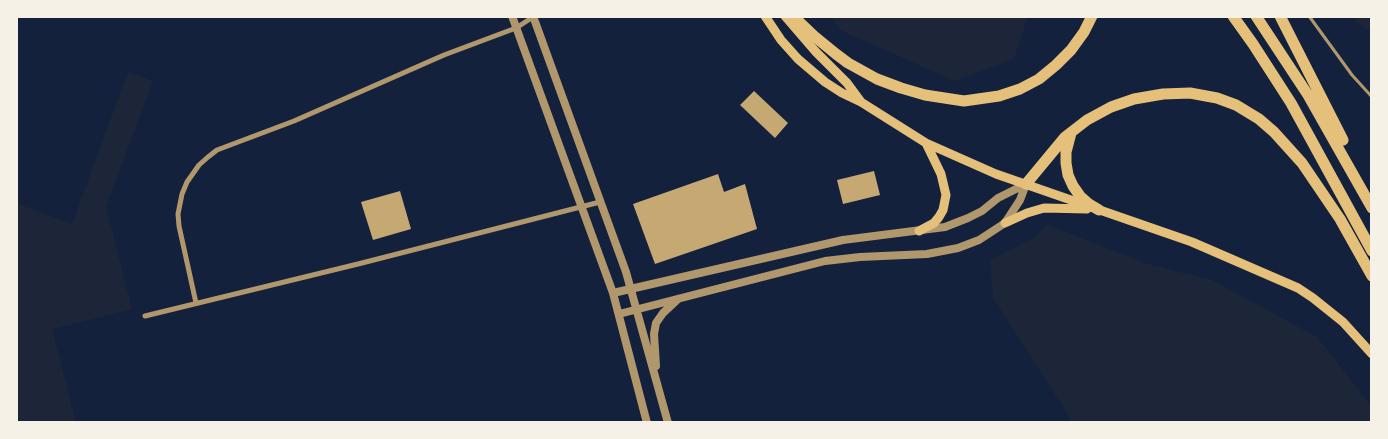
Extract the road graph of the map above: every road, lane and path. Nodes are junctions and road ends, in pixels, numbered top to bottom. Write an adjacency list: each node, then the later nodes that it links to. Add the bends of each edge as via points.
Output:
1 (512, 16): 11 (street)
2 (765, 16): 13 (main road, via 798,60 842,94)
3 (785, 16): 13 (main road)
4 (793, 16): 5 (highway, via 848,63 878,79 918,94 964,101 1000,96 1039,79 1071,50)
5 (1092, 16)
6 (1233, 16): 24 (highway, via 1291,103)
7 (1256, 16): 16 (highway, via 1308,95)
8 (1280, 16): 16 (highway, via 1354,160)
9 (1309, 16): 12 (lane)
10 (533, 17): 11 (street); 18 (street)
11 (516, 28): 19 (street); 29 (street, via 444,55 208,156 187,182 178,214)
12 (1372, 97)
13 (861, 102): 15 (main road)
14 (1073, 130): 17 (highway); 21 (highway, via 1066,152 1068,175 1080,196); 25 (highway, via 1111,107 1154,95 1197,94 1236,105 1264,123 1302,163 1340,219)
15 (926, 143): 17 (main road); 23 (main road, via 941,174 946,195 939,217)
16 (1356, 179): 20 (highway)
17 (1026, 184): 21 (main road); 22 (street); 23 (street, via 968,218 939,229)
18 (600, 202): 19 (street); 26 (street)
19 (582, 207): 27 (street); 29 (street)
20 (1372, 208)
21 (1099, 210): 22 (main road, via 1044,208); 33 (main road, via 1192,242 1298,288 1343,322)
22 (1006, 223): 28 (street, via 979,240 950,250 825,261)
23 (919, 231): 26 (street, via 842,240)
24 (1372, 251)
25 (1372, 276)
26 (631, 289): 27 (street); 30 (street)
27 (613, 293): 31 (street)
28 (680, 298): 30 (street); 34 (street, via 656,324)
29 (196, 303): 32 (street)
30 (636, 310): 31 (street); 34 (street)
31 (619, 314): 35 (street)
32 (145, 316)
33 (1372, 354)
34 (657, 379): 36 (street)
35 (647, 423)
36 (668, 423)

